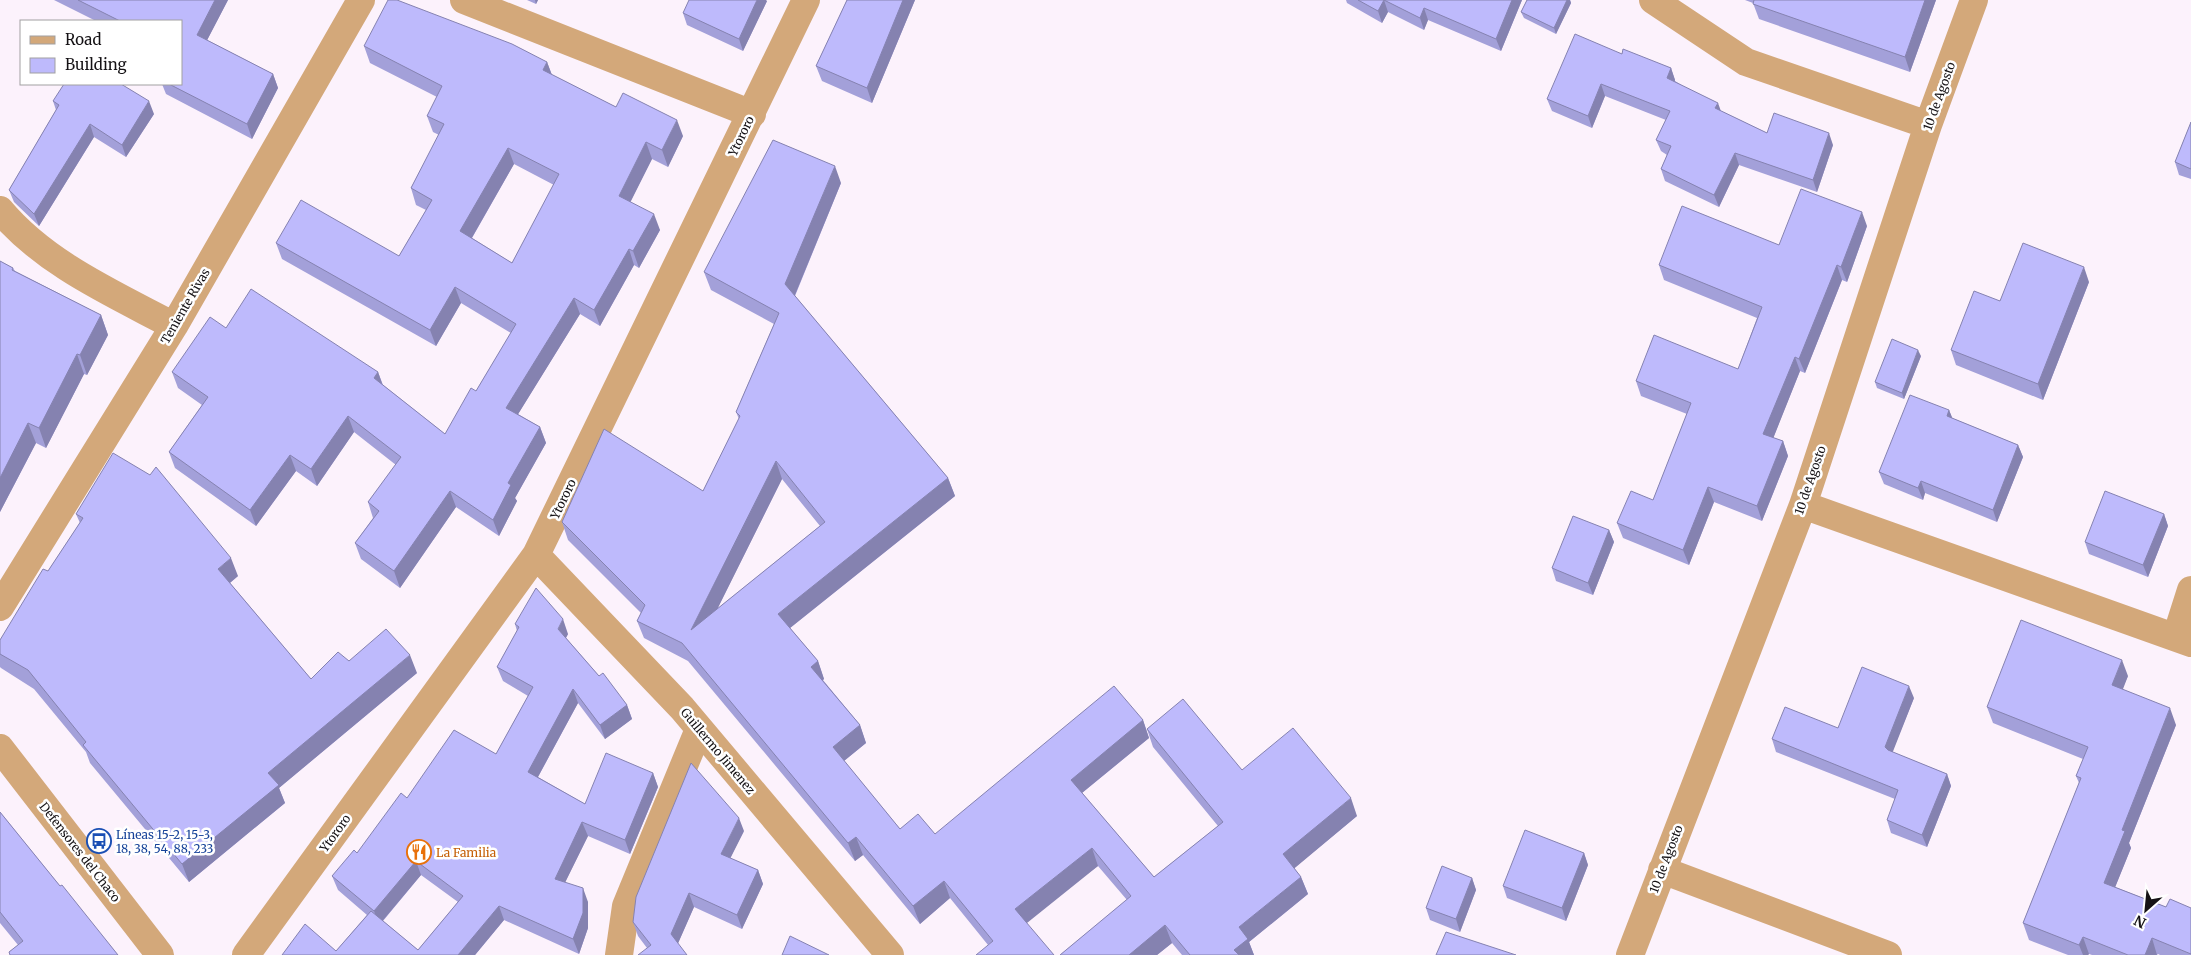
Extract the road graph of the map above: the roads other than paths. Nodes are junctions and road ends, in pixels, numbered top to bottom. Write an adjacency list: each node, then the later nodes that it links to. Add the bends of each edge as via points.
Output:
1 (361, 0): 9 (street, Teniente Rivas)
2 (464, 0): 6 (street)
3 (806, 0): 6 (street, Ytororo)
4 (1653, 0): 7 (street, via 1746,62)
5 (1974, 0): 7 (street, 10 de Agosto)
6 (752, 114): 11 (street, Ytororo)
7 (1928, 125): 10 (street, 10 de Agosto)
8 (0, 210): 9 (street, via 60,264)
9 (174, 326): 13 (street, Teniente Rivas)
10 (1803, 505): 14 (street); 17 (street, 10 de Agosto)
11 (536, 555): 15 (street, Guillermo Jimenez); 19 (street, Ytororo)
12 (2191, 590): 14 (street)
13 (0, 607)
14 (2183, 640)
15 (699, 728): 20 (street, via 626,906); 21 (street, Guillermo Jimenez)
16 (0, 748): 18 (street, Defensores del Chaco)
17 (1662, 870): 22 (street, 10 de Agosto); 23 (street)
18 (160, 955)
19 (246, 955)
20 (619, 955)
21 (890, 955)
22 (1630, 955)
23 (1888, 955)

